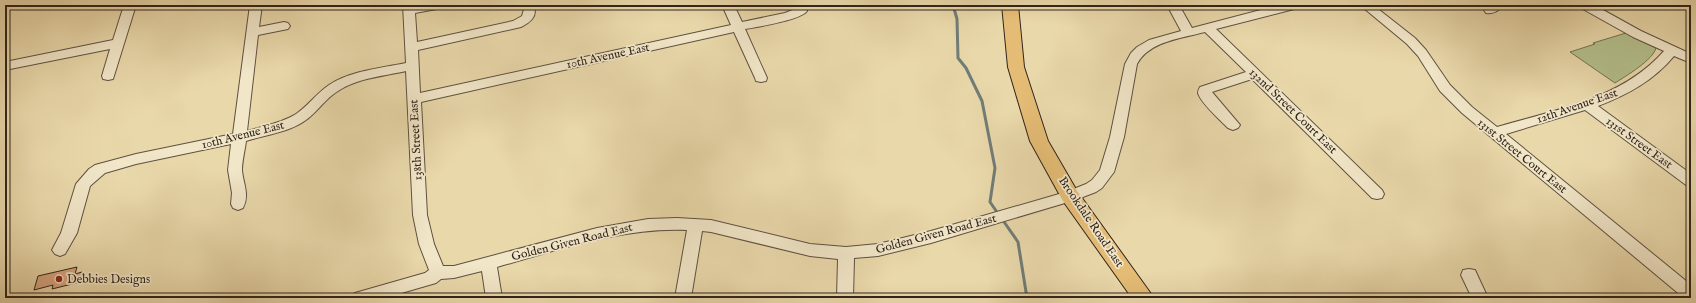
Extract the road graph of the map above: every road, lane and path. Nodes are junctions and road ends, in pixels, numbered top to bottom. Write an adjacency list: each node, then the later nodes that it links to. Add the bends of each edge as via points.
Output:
1 (130, 5): 18 (street)
2 (256, 5): 16 (street)
3 (438, 5): 10 (street)
4 (728, 5): 14 (street)
5 (1010, 5): 34 (main road, Brookdale Road East, via 1016,67 1022,90 1040,142)
6 (1173, 5): 17 (street)
7 (1366, 5): 30 (street, 131st Street Court East, via 1411,41 1422,53 1448,93)
8 (1585, 5): 20 (street, via 1618,25)
9 (1286, 6): 15 (street, Golden Given Road East)
10 (409, 8): 19 (street, 138th Street East)
11 (801, 8): 14 (street, 10th Avenue East)
12 (529, 9): 19 (street, via 528,18 517,24)
13 (284, 26): 16 (street)
14 (738, 28): 26 (street); 27 (street, 10th Avenue East)
15 (1208, 28): 17 (street, Golden Given Road East); 24 (street, 132nd Street Court East)
16 (253, 32): 31 (street)
17 (1188, 33): 34 (street, Golden Given Road East, via 1152,43 1133,59 1107,172 1097,184)
18 (118, 43): 22 (street); 25 (street)
19 (411, 47): 23 (street, 138th Street East)
20 (1671, 51): 21 (street); 28 (street, 12th Avenue East, via 1655,69 1631,86)
21 (1691, 58)
22 (5, 66)
23 (412, 66): 27 (street, 138th Street East); 31 (street, 10th Avenue East, via 347,81 333,88 309,111 294,121)
24 (1254, 74): 29 (street, via 1205,90 1207,97); 33 (street, 132nd Street Court East)
25 (108, 76)
26 (761, 78)
27 (414, 99): 40 (street, 138th Street East, via 420,215 433,264)
28 (1587, 105): 30 (street, 12th Avenue East); 32 (street, 131st Street East)
29 (1233, 125)
30 (1494, 133): 42 (street, 131st Street Court East)
31 (239, 138): 35 (street, via 235,170 240,192); 37 (street, 10th Avenue East, via 108,166 94,173 80,192 69,233)
32 (1691, 181)
33 (1378, 194)
34 (1070, 196): 38 (street, Golden Given Road East, via 891,248); 47 (main road, Brookdale Road East)
35 (238, 204)
36 (695, 225): 38 (street, Golden Given Road East, via 711,226 793,247); 39 (street, Golden Given Road East, via 648,225 618,229); 45 (street)
37 (60, 250)
38 (846, 253): 46 (street)
39 (489, 263): 40 (street, Golden Given Road East, via 454,272); 44 (street)
40 (438, 272): 43 (street, Golden Given Road East, via 430,278)
41 (1469, 275): 48 (street)
42 (1691, 294)
43 (361, 298)
44 (494, 298)
45 (683, 298)
46 (845, 298)
47 (1144, 298)
48 (1480, 298)

